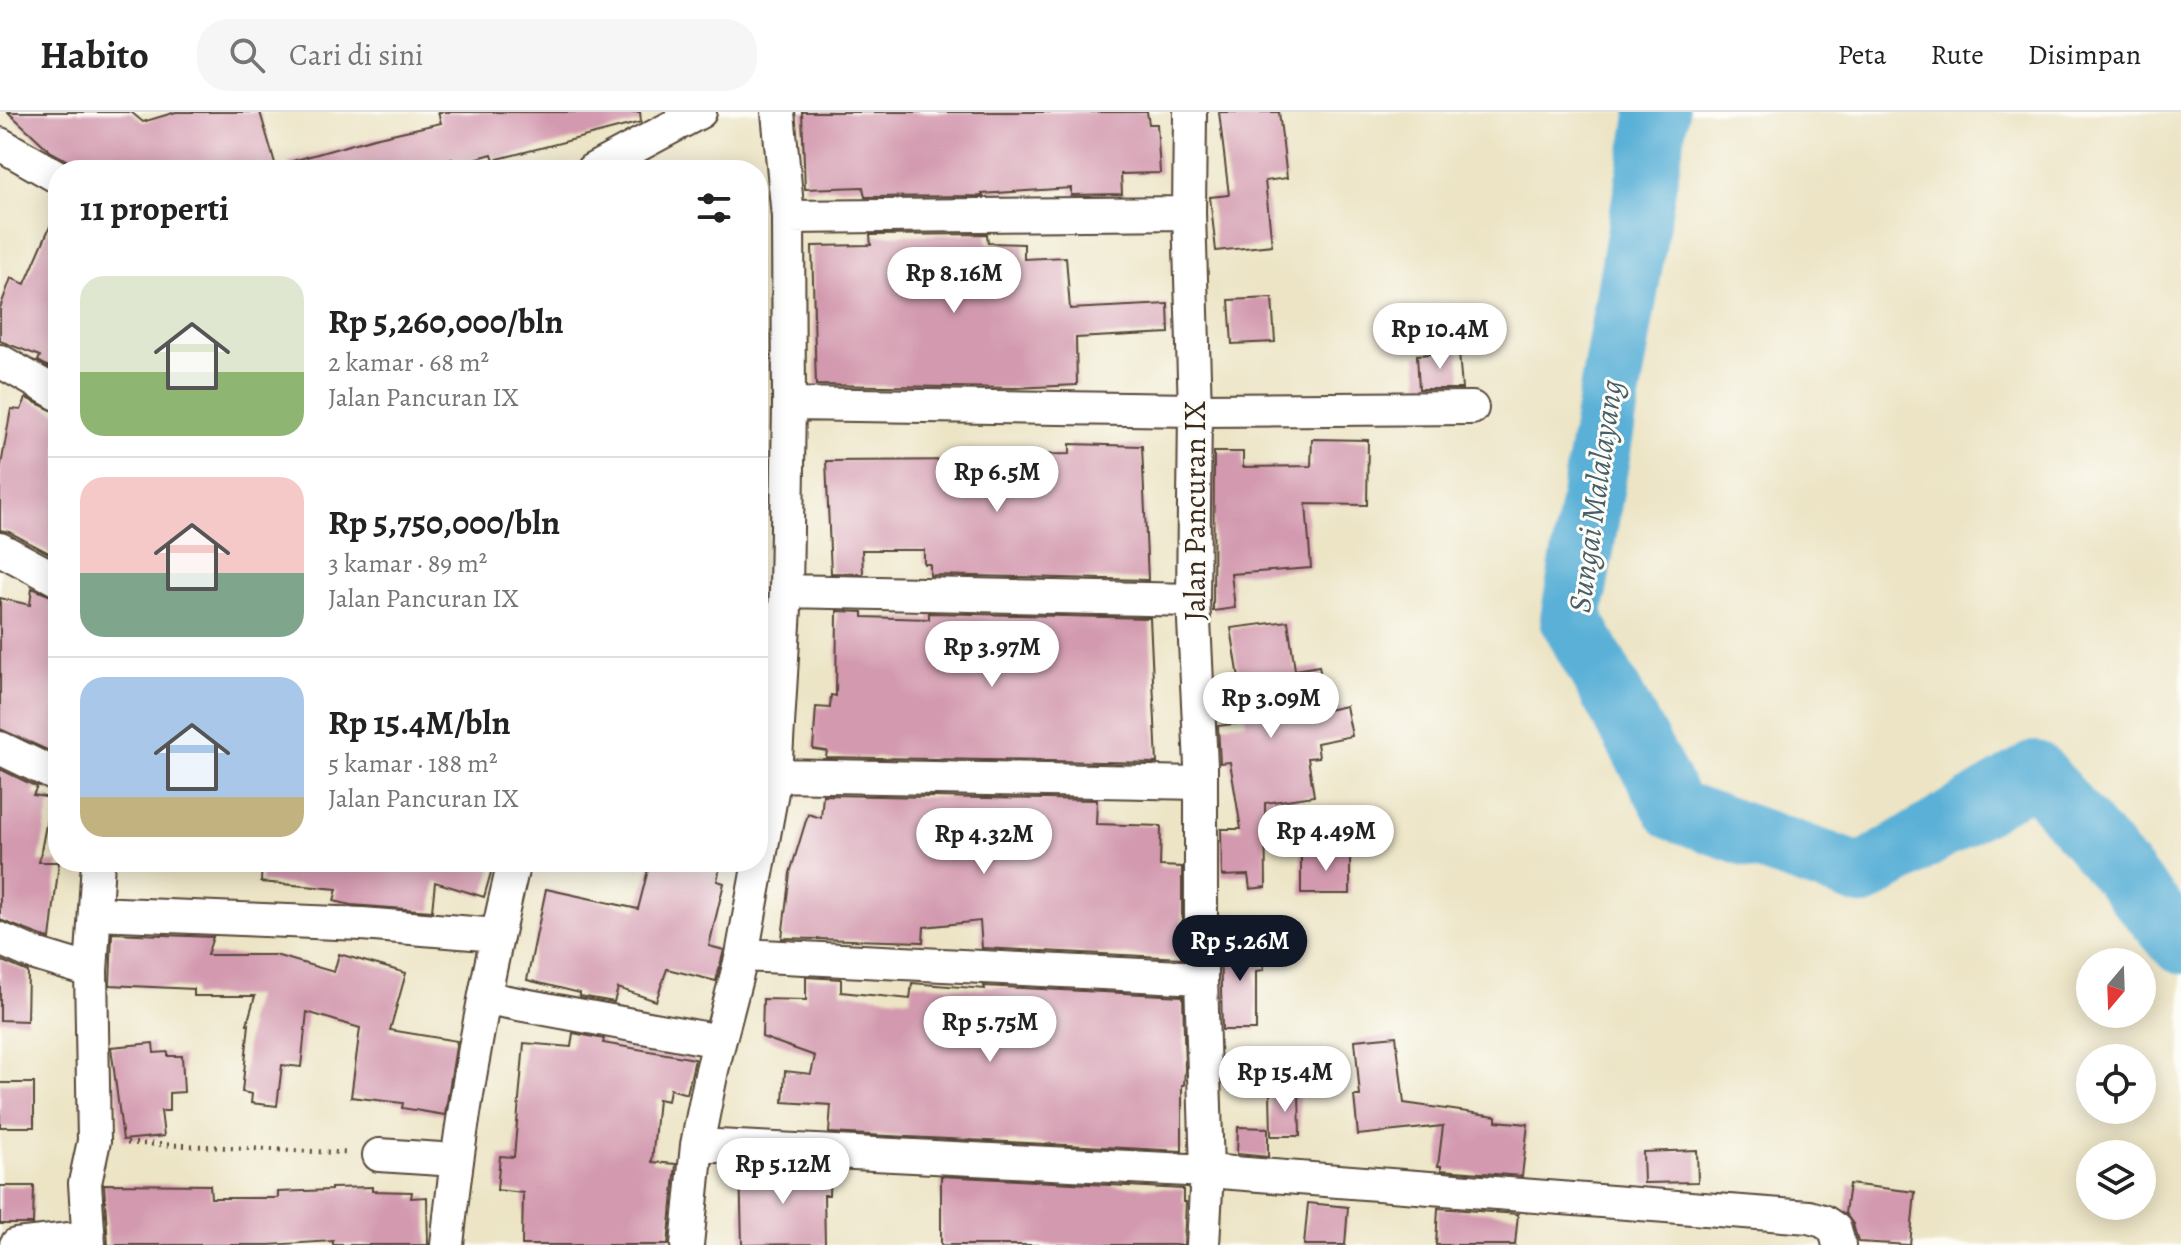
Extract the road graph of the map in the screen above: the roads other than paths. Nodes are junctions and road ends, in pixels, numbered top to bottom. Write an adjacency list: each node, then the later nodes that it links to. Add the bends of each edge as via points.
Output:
1 (700, 112): 5 (street)
2 (778, 112): 8 (street)
3 (1190, 112): 7 (street, Jalan Pancuran IX)
4 (0, 144): 6 (street)
5 (611, 160)
6 (48, 171)
7 (1189, 213): 8 (street); 13 (street, Jalan Pancuran IX)
8 (788, 217): 11 (street)
9 (0, 361): 10 (street)
10 (48, 388)
11 (789, 404): 13 (street); 16 (street)
12 (1472, 408): 13 (street)
13 (1195, 410): 17 (street, Jalan Pancuran IX)
14 (0, 549): 15 (street)
15 (48, 575)
16 (786, 591): 17 (street); 20 (street)
17 (1193, 600): 21 (street, Jalan Pancuran IX)
18 (0, 748): 19 (street)
19 (48, 771)
20 (775, 775): 21 (street); 22 (street)
21 (1201, 783): 31 (street, Jalan Pancuran IX)
22 (768, 813)
23 (97, 872): 26 (street)
24 (512, 872): 27 (street)
25 (757, 872): 29 (street)
26 (95, 913): 27 (street); 30 (street)
27 (497, 935): 32 (street)
28 (0, 939): 30 (street)
29 (742, 955): 31 (street); 33 (street)
30 (91, 971): 38 (street, via 94,1141 85,1183)
31 (1201, 978): 37 (street, Jalan Pancuran IX)
32 (486, 998): 33 (street); 36 (street)
33 (719, 1041): 34 (street)
34 (697, 1145): 37 (street); 41 (street)
35 (379, 1155): 36 (street)
36 (456, 1160): 40 (street)
37 (1207, 1171): 42 (street, Jalan Pancuran IX); 43 (street, via 1809,1217 1835,1229)
38 (89, 1241): 39 (street)
39 (16, 1245)
40 (447, 1245)
41 (687, 1245)
42 (1203, 1245)
43 (1839, 1245)

